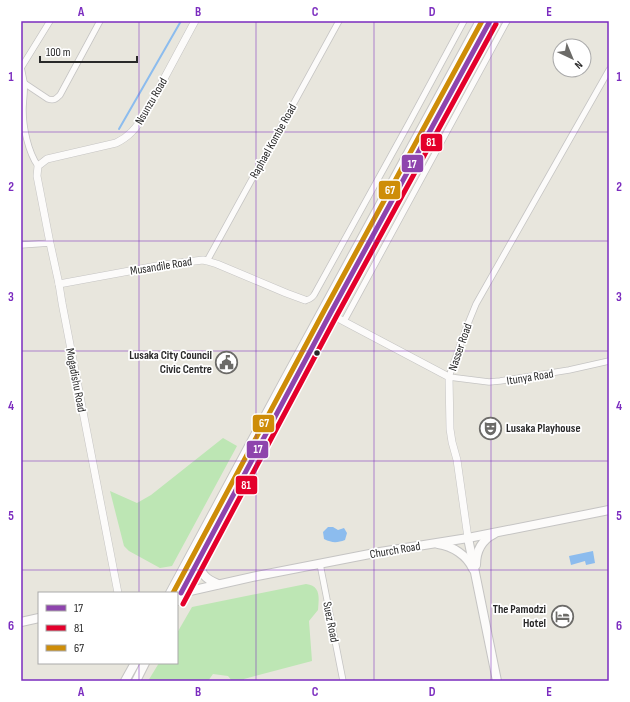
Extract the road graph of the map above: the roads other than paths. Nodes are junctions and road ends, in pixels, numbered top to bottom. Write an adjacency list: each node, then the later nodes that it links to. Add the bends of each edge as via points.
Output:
1 (50, 21): 9 (street)
2 (100, 21): 11 (street, via 57,98 48,99)
3 (195, 21): 12 (street, Nsunzu Road, via 144,116 124,140 47,159)
4 (339, 21): 15 (street, Raphael Kombe Road)
5 (464, 21): 17 (street, via 314,295 311,299)
6 (480, 21): 31 (main road)
7 (490, 21): 18 (main road)
8 (507, 21): 19 (street)
9 (21, 67): 11 (street)
10 (609, 70): 21 (street, Nasser Road, via 476,304)
11 (24, 83): 12 (street, via 23,115 30,150)
12 (38, 166): 13 (street, Mogadishu Road, via 37,176)
13 (50, 242): 14 (street); 16 (street, Mogadishu Road)
14 (21, 245)
15 (207, 261): 16 (street, Musandile Road, via 162,265); 17 (street, Musandile Road)
16 (59, 284): 30 (street, Mogadishu Road)
17 (305, 300)
18 (330, 314): 19 (street); 26 (main road)
19 (344, 321): 21 (street)
20 (609, 361): 21 (street, Itunya Road, via 500,382)
21 (449, 377): 24 (street, Nasser Road, via 450,429)
22 (609, 510): 23 (main road, Church Road)
23 (498, 532): 24 (main road, Church Road); 28 (main road, via 487,538 479,549 475,562)
24 (468, 538): 25 (main road, Church Road); 28 (main road, Nasser Road)
25 (431, 544): 27 (main road, Church Road); 28 (main road, via 454,549 464,556)
26 (200, 557): 29 (main road, via 204,576); 33 (main road)
27 (320, 564): 29 (main road, Church Road); 41 (street, Suez Road)
28 (476, 577): 42 (main road, Nasser Road)
29 (218, 584): 33 (main road, Church Road)
30 (118, 592)
31 (170, 592)
32 (178, 592): 33 (main road, Church Road)
33 (181, 592): 34 (main road)
34 (178, 599)
35 (38, 618): 36 (main road)
36 (21, 622)
37 (134, 664): 39 (main road)
38 (144, 664): 40 (main road)
39 (125, 681)
40 (136, 681)
41 (343, 681)
42 (497, 681)

